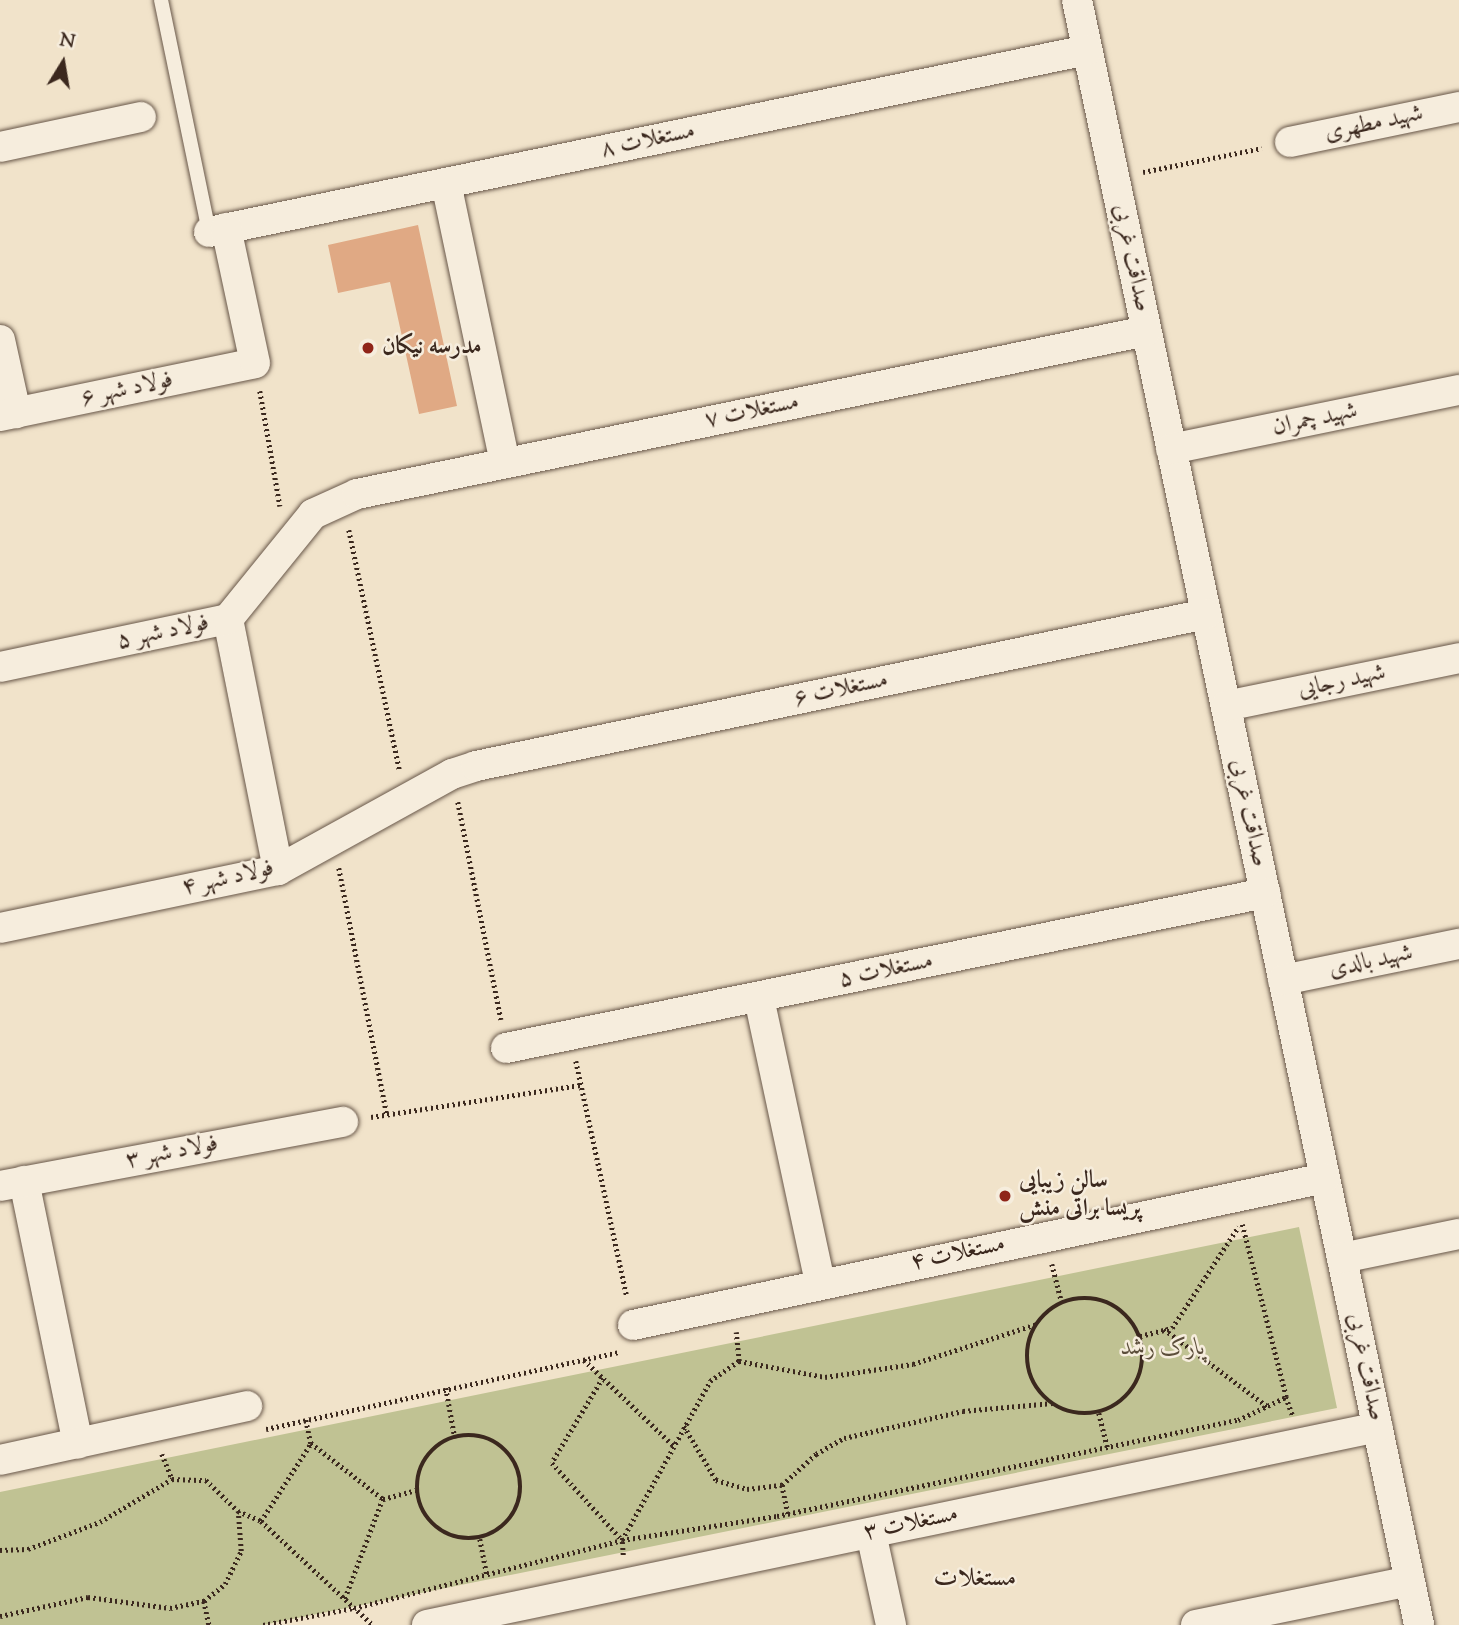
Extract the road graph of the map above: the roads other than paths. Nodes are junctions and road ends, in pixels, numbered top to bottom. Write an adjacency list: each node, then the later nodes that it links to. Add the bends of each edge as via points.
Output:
1 (160, 0): 9 (lane)
2 (1077, 0): 3 (street, صداقت غربی)
3 (1087, 50): 8 (street, مستغلات ۸); 10 (street, صداقت غربی)
4 (1459, 107): 6 (street, شهید مطهری)
5 (141, 117): 7 (street)
6 (1290, 142)
7 (0, 146)
8 (446, 183): 9 (street, مستغلات ۸); 15 (street)
9 (218, 230): 13 (street, فولاد شهر ۶, via 255,363)
10 (1146, 331): 14 (street, صداقت غربی); 15 (street, مستغلات ۷)
11 (0, 340): 13 (street)
12 (1459, 390): 14 (street, شهید چمران)
13 (8, 415)
14 (1171, 449): 17 (street, صداقت غربی)
15 (505, 463): 16 (street, مستغلات ۷)
16 (350, 498): 18 (street, فولاد شهر ۵, via 313,514)
17 (1206, 614): 21 (street, صداقت غربی); 22 (street, مستغلات ۶)
18 (228, 620): 20 (street, فولاد شهر ۵); 23 (street)
19 (1459, 658): 21 (street, شهید رجایی)
20 (0, 667)
21 (1226, 706): 24 (street, صداقت غربی)
22 (464, 770): 23 (street, فولاد شهر ۴)
23 (278, 870): 25 (street, فولاد شهر ۴)
24 (1265, 893): 27 (street, صداقت غربی); 28 (street, مستغلات ۵)
25 (0, 928)
26 (1459, 944): 27 (street, شهید بالدی)
27 (1283, 980): 31 (street, صداقت غربی)
28 (759, 998): 29 (street, مستغلات ۵); 35 (street)
29 (506, 1048)
30 (343, 1122): 32 (street, فولاد شهر ۳)
31 (1325, 1178): 34 (street, صداقت غربی); 35 (street, مستغلات ۴)
32 (12, 1183): 39 (street)
33 (1459, 1234): 34 (street)
34 (1342, 1258): 38 (street, صداقت غربی)
35 (820, 1283): 36 (street, مستغلات ۴)
36 (633, 1325)
37 (247, 1406): 39 (street)
38 (1378, 1427): 41 (street, مستغلات ۳); 42 (street, صداقت غربی)
39 (78, 1443): 40 (street)
40 (0, 1460)
41 (871, 1533): 43 (street, مستغلات ۳); 44 (street)
42 (1410, 1581): 45 (street); 46 (street, صداقت غربی)
43 (435, 1623)
44 (891, 1625)
45 (1196, 1625)
46 (1419, 1625)

